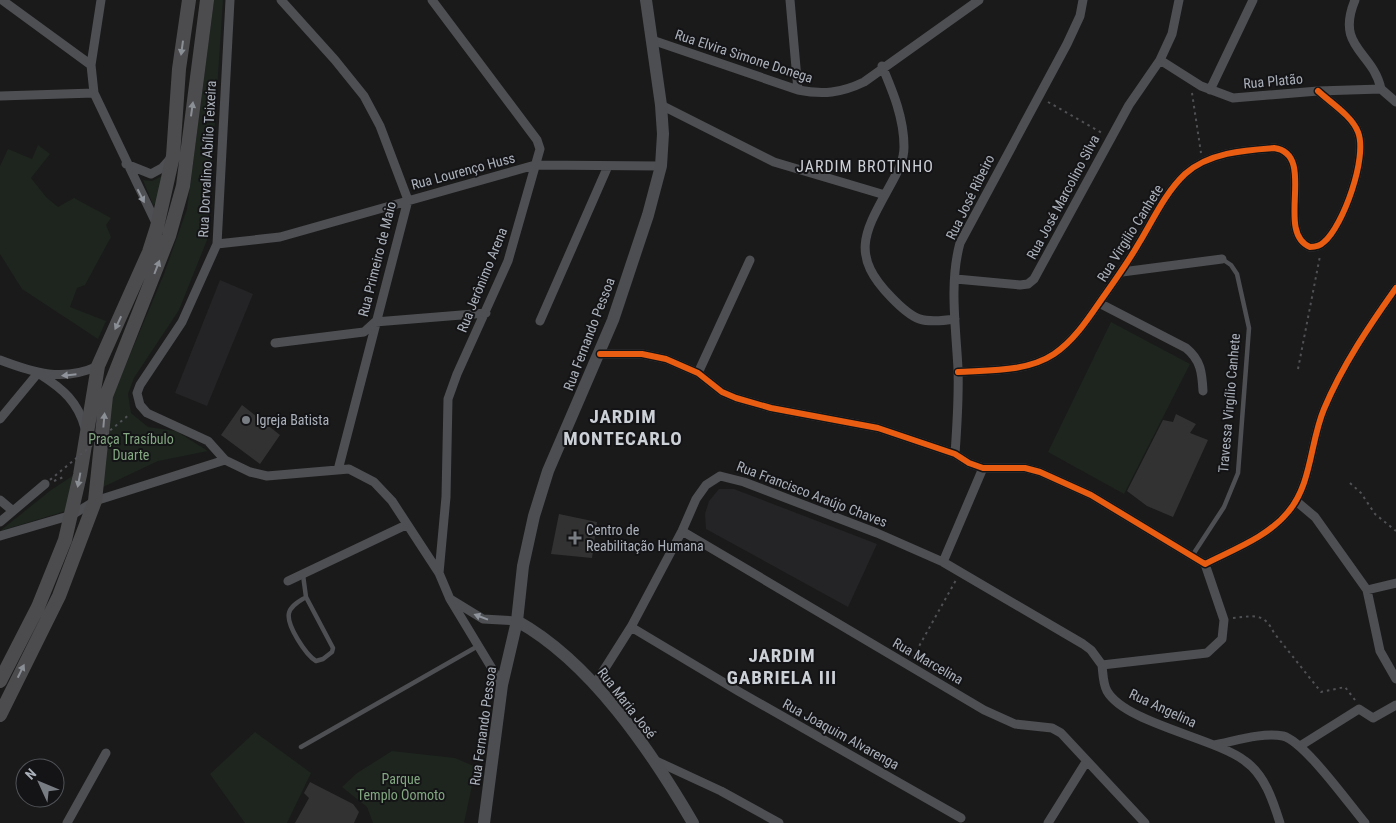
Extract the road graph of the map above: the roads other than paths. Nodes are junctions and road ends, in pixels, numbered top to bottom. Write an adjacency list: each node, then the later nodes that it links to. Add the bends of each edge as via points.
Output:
1 (2, 0): 17 (street)
2 (101, 0): 17 (street)
3 (189, 0): 27 (main road, one-way to 27)
4 (207, 0): 35 (main road, one-way to 4, via 183,186)
5 (230, 0): 36 (street, Rua Dorvalino Abílio Teixeira)
6 (281, 0): 33 (street, Rua Primeiro de Maio, via 364,96 380,126)
7 (432, 0): 29 (street, Rua Jerônimo Arena, via 537,140 540,149)
8 (646, 0): 15 (main road, Rua Fernando Pessoa)
9 (790, 0): 20 (street)
10 (979, 0): 18 (street, Rua Elvira Simone Donega)
11 (1083, 0): 40 (street, Rua José Ribeiro, via 1080,16 1067,44 960,243)
12 (1179, 0): 16 (street, via 1172,34)
13 (1253, 0): 21 (street)
14 (1355, 0): 19 (street, via 1348,26 1350,36 1378,77)
15 (652, 40): 20 (street, Rua Elvira Simone Donega); 26 (main road, Rua Fernando Pessoa)
16 (1160, 60): 21 (street, Rua Platão); 40 (street, Rua José Marcolino Silva, via 1110,138 1034,279 1020,285)
17 (91, 65): 23 (street)
18 (882, 66): 20 (street, Rua Elvira Simone Donega, via 864,82 848,89 818,94); 32 (street, via 899,108 904,146 899,168)
19 (1381, 89): 22 (street, Rua Platão); 25 (street)
20 (798, 90)
21 (1210, 90): 22 (street, Rua Platão, via 1233,98)
22 (1318, 91): 39 (street, Rua Virgilio Canhete, via 1358,130 1361,145 1358,173 1333,230 1322,244 1310,247 1298,237 1294,168 1288,154 1282,149 1239,152 1203,162 1186,173 1171,190)
23 (94, 93): 24 (street); 28 (street)
24 (0, 96)
25 (1396, 102)
26 (661, 105): 31 (main road, Rua Fernando Pessoa); 32 (street, via 774,162)
27 (172, 156): 28 (street, via 162,168 151,174); 34 (main road)
28 (126, 164): 34 (street, one-way to 34)
29 (535, 165): 30 (street, Rua Lourenço Huss); 33 (street, Rua Lourenço Huss); 43 (street, Rua Jerônimo Arena, via 508,261)
30 (608, 166): 31 (street, Rua Lourenço Huss); 45 (street)
31 (661, 166): 48 (main road, Rua Fernando Pessoa, via 648,215)
32 (885, 195): 44 (street, via 867,236 864,252 874,278 915,319 931,322)
33 (408, 200): 36 (street, Rua Lourenço Huss, via 280,237); 46 (street, Rua Primeiro de Maio)
34 (157, 226): 35 (street); 50 (main road, one-way to 50, via 146,260)
35 (170, 236): 63 (main road, one-way to 35, via 106,396)
36 (217, 244): 58 (street, Rua Dorvalino Abílio Teixeira, via 182,322 146,374 137,393 140,405 147,413 208,441)
37 (1222, 259): 39 (street, Travessa Virgílio Canhete); 71 (lane, Travessa Virgílio Canhete, via 1237,274 1250,328 1238,473 1224,507)
38 (750, 260): 52 (street)
39 (1122, 272): 42 (street, Rua Virgilio Canhete)
40 (956, 279): 44 (street, Rua José Ribeiro)
41 (1396, 288): 64 (street, via 1362,339 1324,409)
42 (1099, 303): 51 (street, Rua Virgilio Canhete, via 1073,338 1054,354 1014,368); 54 (street, via 1196,356)
43 (486, 313): 46 (street); 74 (street, Rua Jerônimo Arena, via 448,399 446,497)
44 (955, 319): 51 (street, Rua José Ribeiro)
45 (540, 321)
46 (375, 322): 47 (street, via 364,332); 60 (street, Rua Primeiro de Maio)
47 (275, 343)
48 (600, 354): 52 (street, via 654,356); 81 (main road, Rua Fernando Pessoa, via 548,471 534,516 523,566)
49 (0, 360): 53 (street)
50 (98, 366): 53 (street, one-way to 53, via 82,374); 56 (main road)
51 (958, 372): 57 (street, Rua José Ribeiro)
52 (698, 373): 57 (street, via 710,384 736,398 771,408 878,428)
53 (38, 374): 55 (street); 56 (street, via 62,388 75,403)
54 (1203, 391)
55 (0, 419)
56 (87, 433): 66 (main road, one-way to 66)
57 (955, 454): 59 (street)
58 (225, 460): 60 (street, via 267,476); 63 (street)
59 (983, 468): 71 (street, via 1024,468 1040,472 1091,495); 72 (street)
60 (338, 470): 68 (street, via 349,470 374,482 392,501)
61 (45, 484): 65 (street)
62 (0, 500): 65 (street)
63 (95, 501): 66 (street); 90 (main road, one-way to 63, via 58,596)
64 (1296, 501): 73 (street, via 1276,525); 78 (street, via 1315,518)
65 (13, 510): 67 (street)
66 (72, 515): 70 (street); 86 (main road, via 38,607)
67 (0, 522)
68 (406, 526): 74 (street); 75 (street)
69 (682, 532): 72 (street, Rua Francisco Araújo Chaves, via 696,499 706,485 720,476 876,532); 82 (street, Rua Francisco Araújo Chaves); 96 (street, Rua Marcelina, via 1001,719 1061,732)
70 (0, 536)
71 (1192, 556): 73 (street)
72 (943, 562): 84 (street, Rua Francisco Araújo Chaves, via 1083,644)
73 (1205, 564): 84 (street, via 1224,620 1222,639 1207,653)
74 (439, 573): 80 (street)
75 (303, 575): 76 (street); 79 (lane)
76 (288, 581)
77 (1396, 583): 78 (street)
78 (1367, 590): 85 (street, via 1380,651)
79 (306, 598): 79 (lane, via 333,648 323,659 316,661 309,657 290,626 288,615 291,608)
80 (450, 599): 81 (street, one-way to 80, via 484,619); 83 (street)
81 (517, 621): 87 (main road, Rua Maria José, via 568,657); 88 (main road, Rua Fernando Pessoa)
82 (631, 627): 87 (street, Rua Francisco Araújo Chaves); 97 (street, Rua Joaquim Alvarenga, via 738,692)
83 (478, 646): 88 (street); 93 (lane)
84 (1102, 666): 91 (street, Rua Angelina, via 1105,686 1115,701 1169,729)
85 (1396, 678)
86 (0, 682)
87 (595, 684): 95 (main road, Rua Maria José)
88 (502, 685): 99 (main road, Rua Fernando Pessoa)
89 (1396, 705): 92 (street, via 1373,718 1367,716 1363,709 1353,712)
90 (0, 715)
91 (1211, 745): 92 (street, via 1284,736); 104 (street, Rua Angelina, via 1230,751 1247,762 1268,790)
92 (1300, 746): 105 (street)
93 (301, 747)
94 (106, 753): 98 (street)
95 (652, 759): 100 (main road, Rua Maria José); 101 (street)
96 (1086, 762): 102 (street); 103 (street, Rua Marcelina)
97 (961, 818)
98 (67, 823)
99 (484, 823)
100 (693, 823)
101 (779, 823)
102 (1048, 823)
103 (1145, 823)
104 (1280, 823)
105 (1365, 823)

